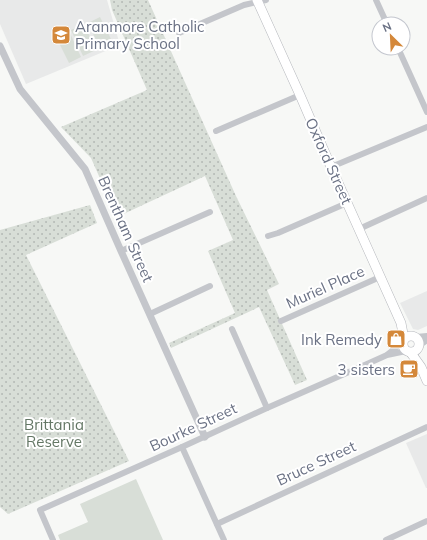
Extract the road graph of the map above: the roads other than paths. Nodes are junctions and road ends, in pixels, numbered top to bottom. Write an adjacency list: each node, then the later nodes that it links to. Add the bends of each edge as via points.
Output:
1 (376, 0): 3 (street)
2 (260, 1): 4 (street, via 244,4); 7 (main road, Oxford Street)
3 (383, 16)
4 (179, 33)
5 (0, 46): 17 (street, Brentham Street, via 20,89 85,169)
6 (402, 56): 8 (street)
7 (300, 95): 10 (street); 11 (main road, Oxford Street)
8 (427, 112)
9 (427, 127): 11 (street)
10 (216, 131)
11 (331, 167): 13 (main road, Oxford Street)
12 (427, 198): 15 (street)
13 (347, 202): 15 (main road, Oxford Street); 16 (street)
14 (210, 212): 17 (street)
15 (359, 228): 18 (main road, Oxford Street)
16 (268, 236)
17 (121, 251): 20 (street, Brentham Street)
18 (380, 277): 21 (street, Muriel Place); 24 (main road, Oxford Street)
19 (210, 286): 20 (street)
20 (150, 314): 28 (street, Brentham Street)
21 (281, 321)
22 (232, 329): 26 (street)
23 (427, 336): 24 (street, Bourke Street)
24 (413, 343): 25 (main road); 26 (street, Bourke Street)
25 (427, 381)
26 (267, 408): 28 (street, Bourke Street)
27 (427, 427): 31 (street, Bruce Street)
28 (205, 437): 29 (street, Bourke Street)
29 (182, 447): 31 (street); 32 (street, Bourke Street, via 40,510)
30 (427, 521): 34 (street)
31 (217, 524): 33 (street)
32 (53, 540)
33 (224, 540)
34 (386, 540)

